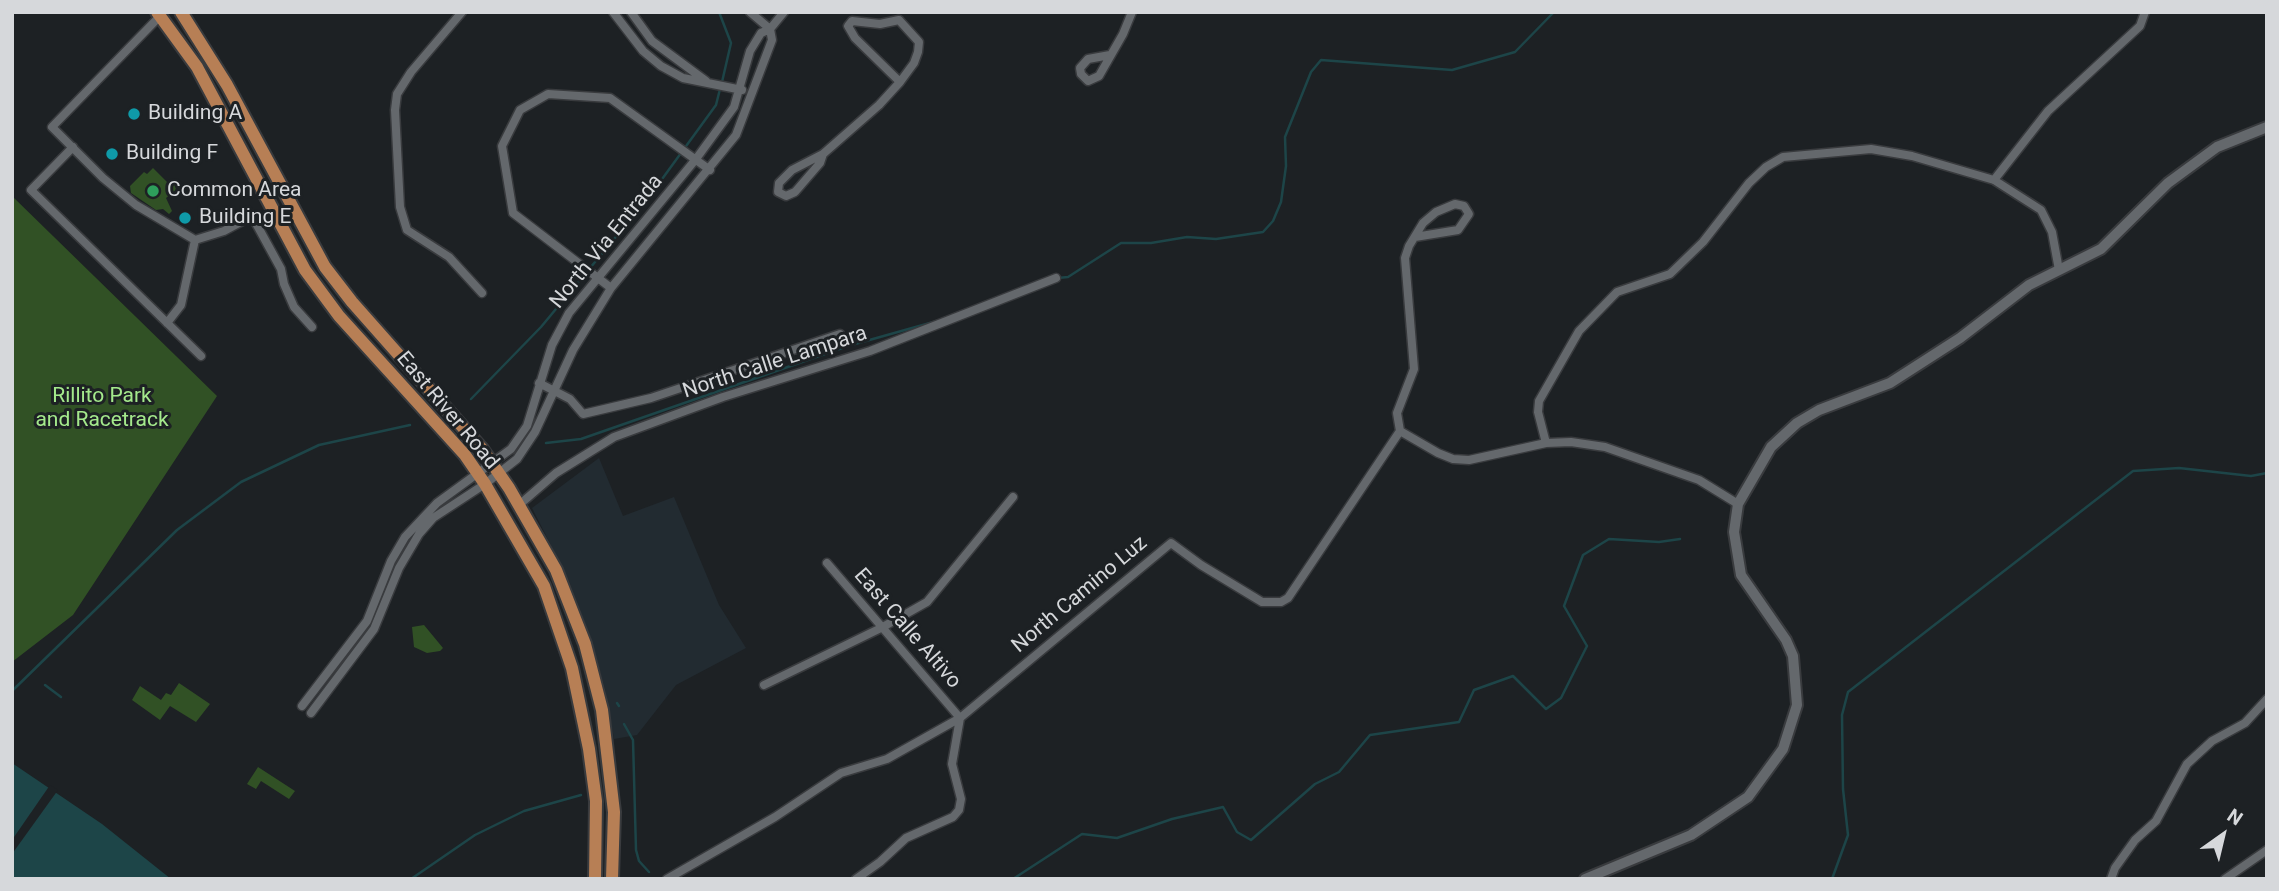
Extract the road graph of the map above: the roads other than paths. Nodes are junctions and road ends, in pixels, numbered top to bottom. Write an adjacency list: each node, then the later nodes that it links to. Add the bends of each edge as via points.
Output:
1 (181, 12): 41 (main road, East River Road, via 227,85 325,267)
2 (462, 12): 32 (street, via 397,94 400,207 407,230 449,257)
3 (614, 12): 14 (street)
4 (631, 12): 13 (street)
5 (750, 12): 12 (street)
6 (784, 12): 12 (street, North Via Entrada)
7 (846, 12): 11 (street)
8 (1132, 12): 15 (street)
9 (2146, 12): 25 (street, via 2140,26 2048,111)
10 (160, 13): 21 (street, via 52,127); 42 (main road, East River Road, via 197,67 305,270 339,316 444,431)
11 (852, 21): 17 (street, via 848,26 855,38); 17 (street, via 880,24 899,20 919,42 914,63)
12 (770, 29): 18 (street, North Via Entrada, via 761,33 750,51); 19 (street, North Via Entrada, via 772,40)
13 (649, 37): 14 (street); 16 (street)
14 (639, 46): 16 (street, via 683,78)
15 (1110, 55)
16 (706, 81): 18 (street)
17 (900, 82): 22 (street)
18 (739, 89): 19 (street); 23 (street, North Via Entrada, via 734,107)
19 (749, 93): 24 (street, North Via Entrada, via 736,135)
20 (2267, 127): 28 (main road, via 2217,148 2168,183 2101,249)
21 (73, 147): 27 (street, via 136,205); 33 (street, via 31,190)
22 (823, 154): 22 (street, via 792,170 779,183 778,192 786,196 795,192)
23 (696, 159): 24 (street); 29 (street, North Via Entrada); 29 (street, via 610,98 548,94 520,110 502,146 513,213)
24 (710, 170): 31 (street, North Via Entrada)
25 (1994, 180): 28 (street, via 2041,210 2052,232); 40 (street, via 1871,149 1774,161 1670,274 1617,292 1579,331 1539,401)
26 (1415, 237): 26 (street, via 1458,230 1469,214 1464,206 1448,205 1423,223); 39 (street, via 1405,258 1404,275 1414,369 1398,414)
27 (195, 240): 33 (street, via 181,305); 34 (street, via 251,216 281,269 294,307)
28 (2059, 270): 44 (main road, via 2028,285 1960,338 1890,383 1797,423 1771,447)
29 (596, 277): 31 (street); 37 (street, North Via Entrada, via 569,313)
30 (1056, 278): 45 (street, North Calle Lampara, via 870,351 614,437 556,473)
31 (611, 288): 38 (street, North Via Entrada)
32 (482, 293)
33 (167, 323): 36 (street)
34 (312, 327)
35 (840, 334): 38 (street, North Calle Lampara, via 606,410 583,414)
36 (201, 356)
37 (539, 383): 38 (street, North Calle Lampara); 41 (street, North Via Entrada, via 527,426)
38 (555, 389): 41 (street, North Via Entrada, via 517,458)
39 (1400, 431): 40 (street, via 1453,458 1469,460); 52 (street, North Camino Luz, via 1287,598 1272,604 1262,602 1171,543)
40 (1546, 443): 44 (street, via 1588,443 1629,453 1699,480)
41 (496, 468): 42 (street, North Via Entrada); 45 (main road, East River Road)
42 (481, 479): 50 (street, North Via Entrada, via 437,503 405,537 367,621); 51 (street, North Via Entrada, via 419,534 399,568 374,629); 54 (main road, East River Road, via 544,586 572,668 596,801)
43 (1013, 497): 47 (street, via 926,602)
44 (1738, 504): 58 (main road, via 1734,532 1741,575 1793,656 1797,705 1783,749 1748,797 1691,835)
45 (519, 505): 55 (main road, East River Road, via 566,594 602,710 614,811)
46 (827, 563): 47 (street, East Calle Altivo)
47 (881, 628): 48 (street); 52 (street, East Calle Altivo)
48 (764, 685)
49 (2267, 699): 59 (street, via 2245,723 2212,741 2187,764 2156,821 2135,840)
50 (302, 706)
51 (311, 713)
52 (960, 718): 56 (street, North Camino Luz, via 887,759 841,774); 57 (street, via 952,764 961,799 959,810 906,838)
53 (2267, 850): 60 (street)
54 (595, 879)
55 (612, 879)
56 (667, 879)
57 (856, 879)
58 (1585, 879)
59 (2111, 879)
60 (2225, 879)

